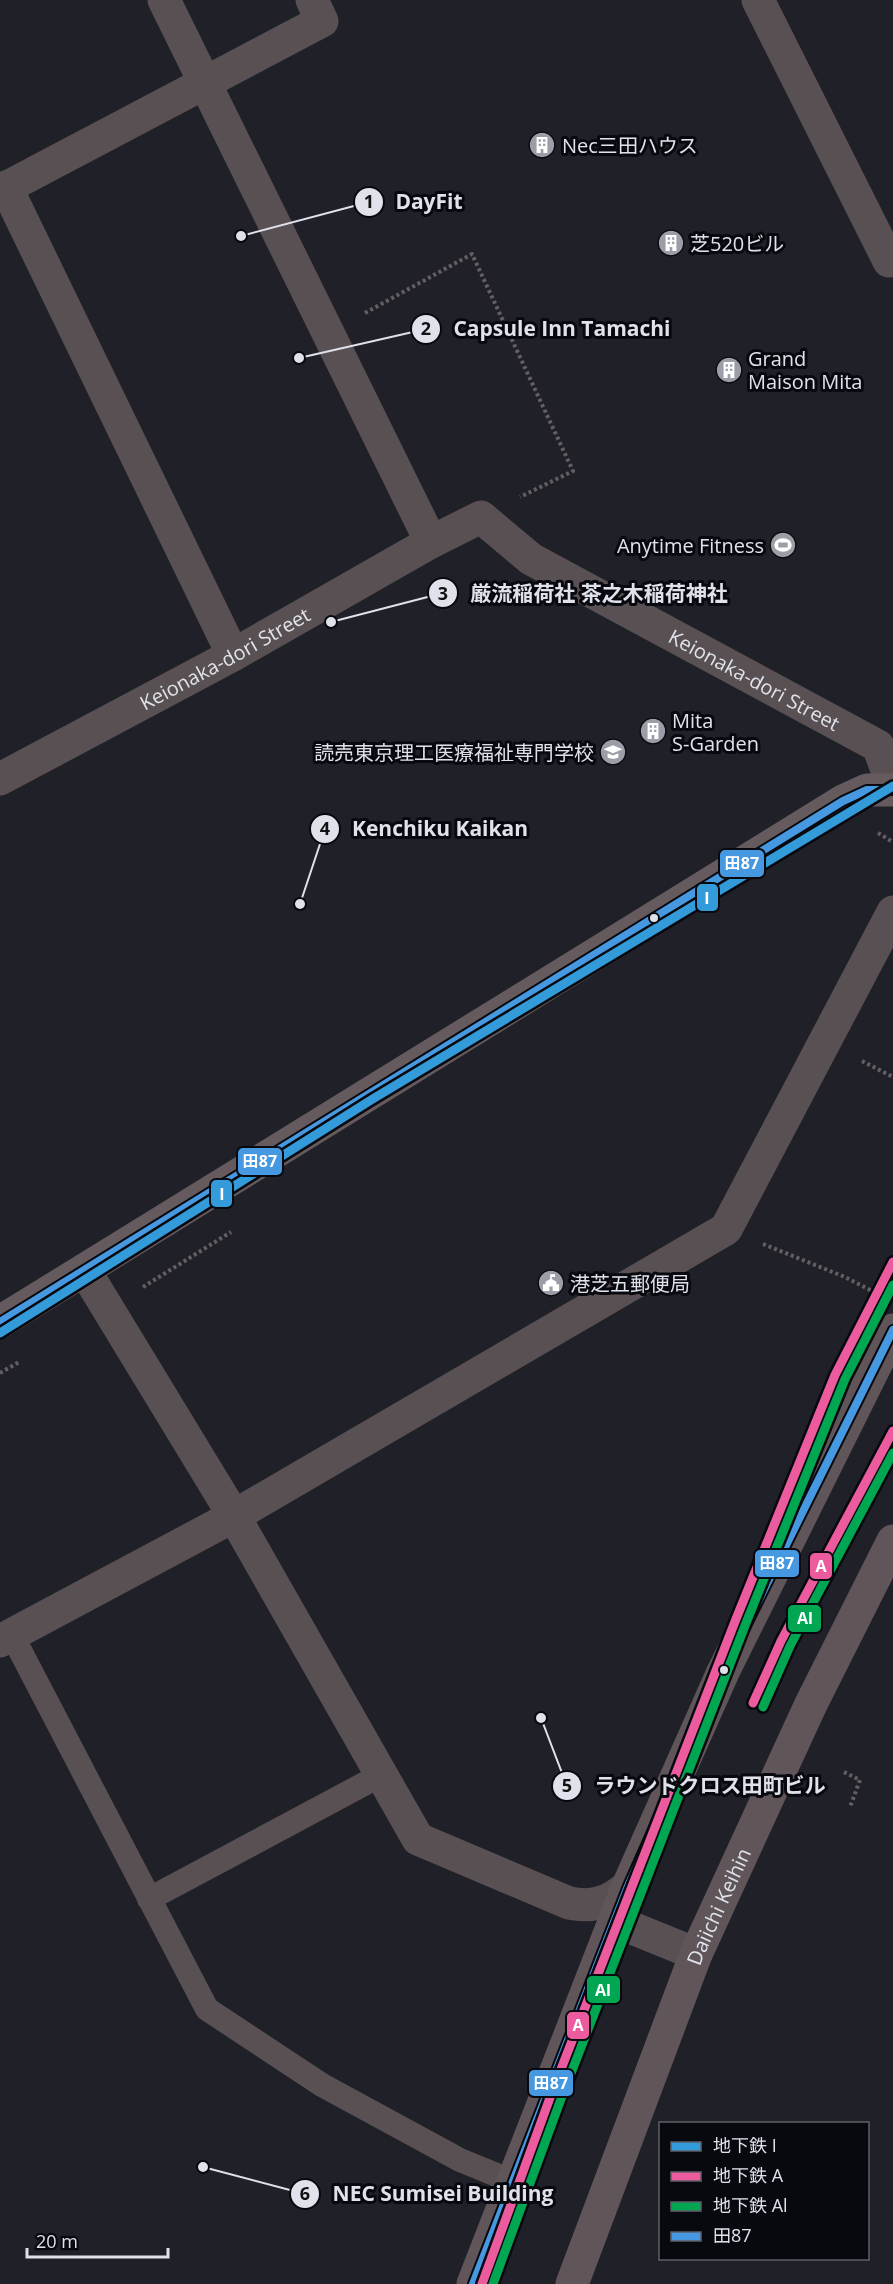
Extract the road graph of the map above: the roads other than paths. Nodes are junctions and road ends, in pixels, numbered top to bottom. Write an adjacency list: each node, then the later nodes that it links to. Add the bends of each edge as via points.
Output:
1 (164, 0): 4 (street)
2 (312, 0): 4 (street, via 322,21)
3 (758, 0): 6 (street, via 889,261)
4 (203, 81): 5 (street); 7 (street)
5 (3, 189): 8 (street)
6 (893, 260)
7 (431, 542): 8 (street, Keionaka-dori Street); 10 (street, Keionaka-dori Street, via 481,518 531,560 878,746)
8 (233, 655): 9 (street, Keionaka-dori Street)
9 (0, 779)
10 (893, 786)
11 (893, 790): 13 (street, via 867,790 843,801)
12 (893, 912): 16 (street, via 726,1228)
13 (85, 1271): 14 (street); 16 (street)
14 (0, 1322)
15 (893, 1330): 20 (highway, via 723,1672)
16 (234, 1516): 18 (street); 19 (street)
17 (893, 1541): 23 (highway, Daiichi Keihin, via 811,1704)
18 (6, 1638): 21 (lane)
19 (381, 1775): 20 (street, via 418,1839 569,1903 584,1906 614,1899); 21 (lane)
20 (628, 1886): 22 (highway)
21 (149, 1899): 24 (lane, via 207,2009 322,2085 460,2160)
22 (615, 1921): 23 (street); 24 (highway)
23 (696, 1954): 26 (highway, Daiichi Keihin)
24 (511, 2181): 25 (highway)
25 (473, 2284)
26 (572, 2284)

